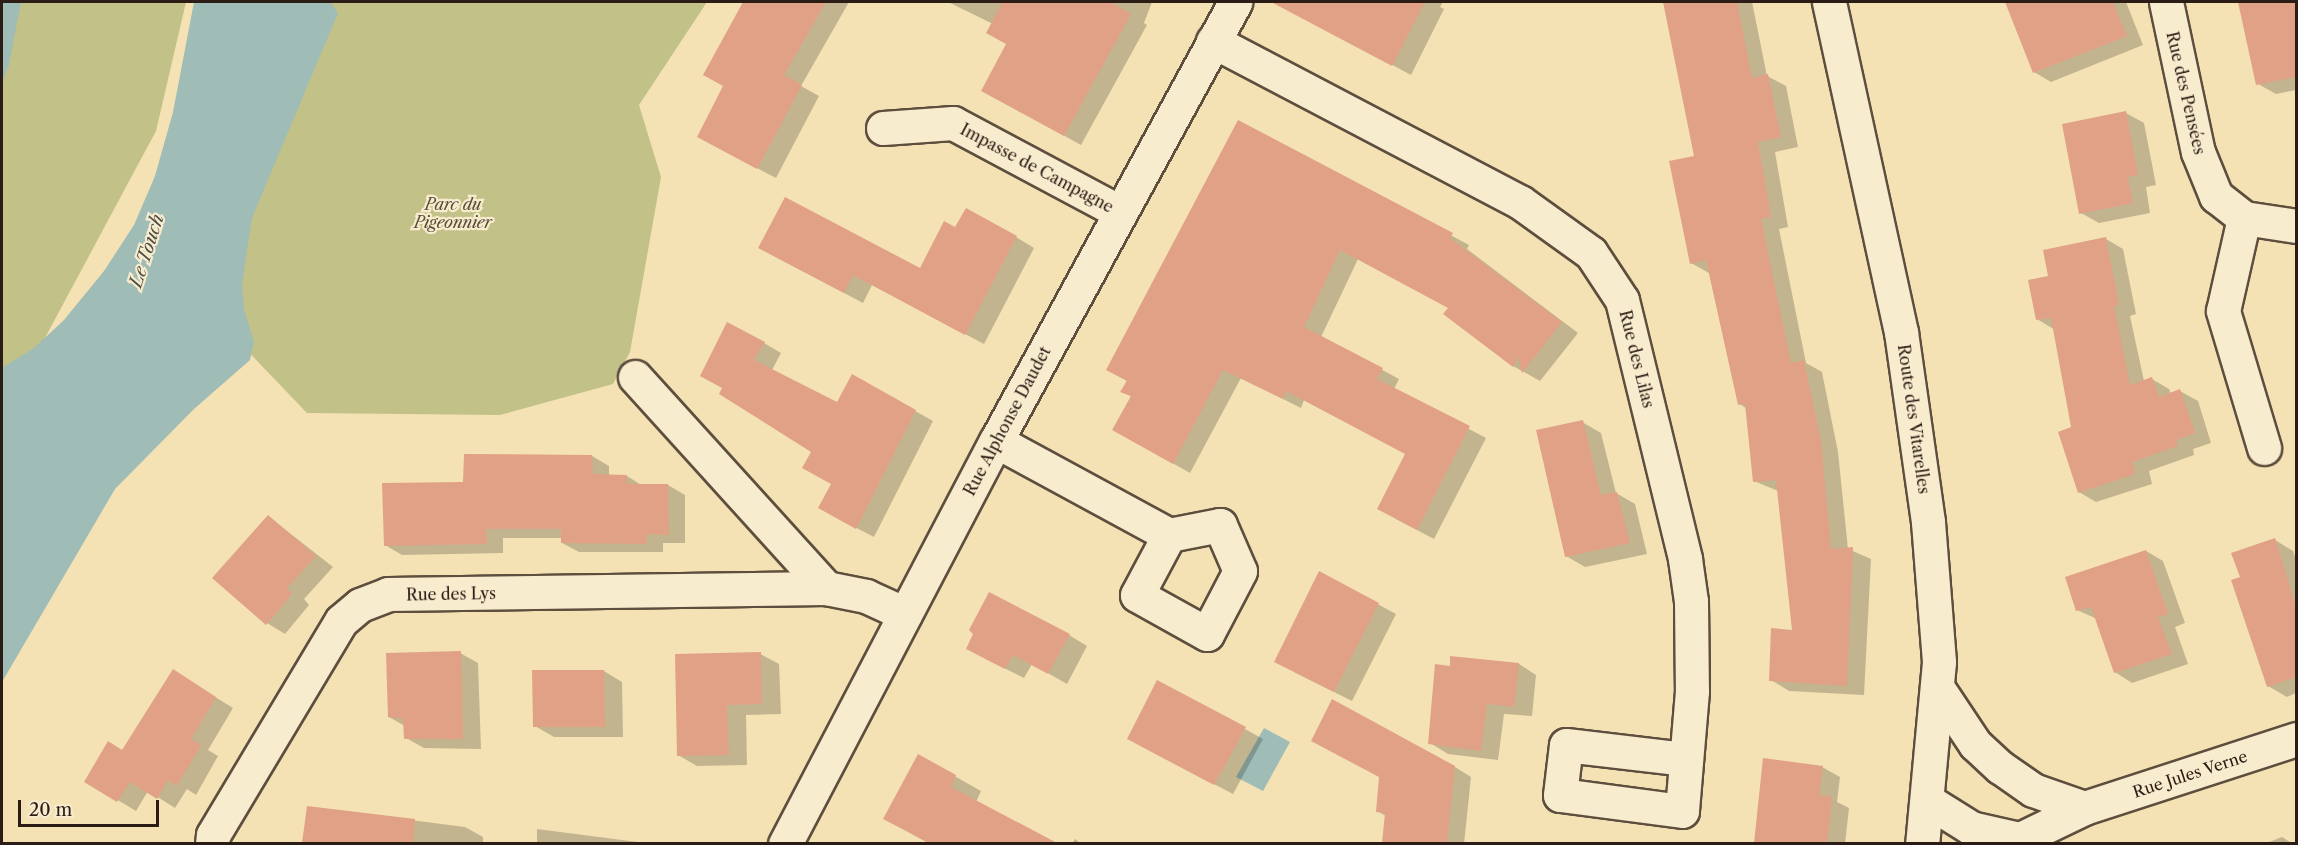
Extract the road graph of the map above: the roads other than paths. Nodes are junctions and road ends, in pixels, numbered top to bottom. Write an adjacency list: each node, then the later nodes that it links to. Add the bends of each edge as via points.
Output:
1 (1234, 2): 4 (street, Rue Alphonse Daudet)
2 (1829, 2): 15 (street, Route des Vitarelles, via 1901,332 1917,426 1937,638)
3 (2166, 2): 7 (street, Rue des Pensées, via 2198,152 2216,196)
4 (1214, 41): 6 (street, Rue Alphonse Daudet); 17 (street, Rue des Lilas, via 1529,208 1591,253 1622,300 1686,569 1692,692)
5 (883, 128): 6 (street, Impasse de Campagne, via 953,123)
6 (1120, 212): 10 (street, Rue Alphonse Daudet)
7 (2244, 218): 8 (street); 11 (street, via 2223,311)
8 (2296, 226)
9 (635, 377): 13 (street)
10 (996, 441): 12 (street); 14 (street, Rue Alphonse Daudet)
11 (2264, 448)
12 (1169, 535)
13 (826, 588): 14 (street, Rue des Lys, via 866,596); 21 (street, Rue des Lys, via 388,594 360,605 340,621 213,835)
14 (905, 614): 22 (street, Rue Alphonse Daudet)
15 (1937, 687): 18 (street, Route des Vitarelles); 19 (street, via 1976,744 2000,767 2034,790)
16 (2296, 739): 19 (street, Rue Jules Verne)
17 (1686, 759)
18 (1928, 801): 20 (street, Rue Jules Verne, via 1971,828); 23 (street, Route des Vitarelles)
19 (2084, 808): 20 (street, Rue Jules Verne)
20 (2016, 841)
21 (212, 843)
22 (785, 843)
23 (1922, 843)

